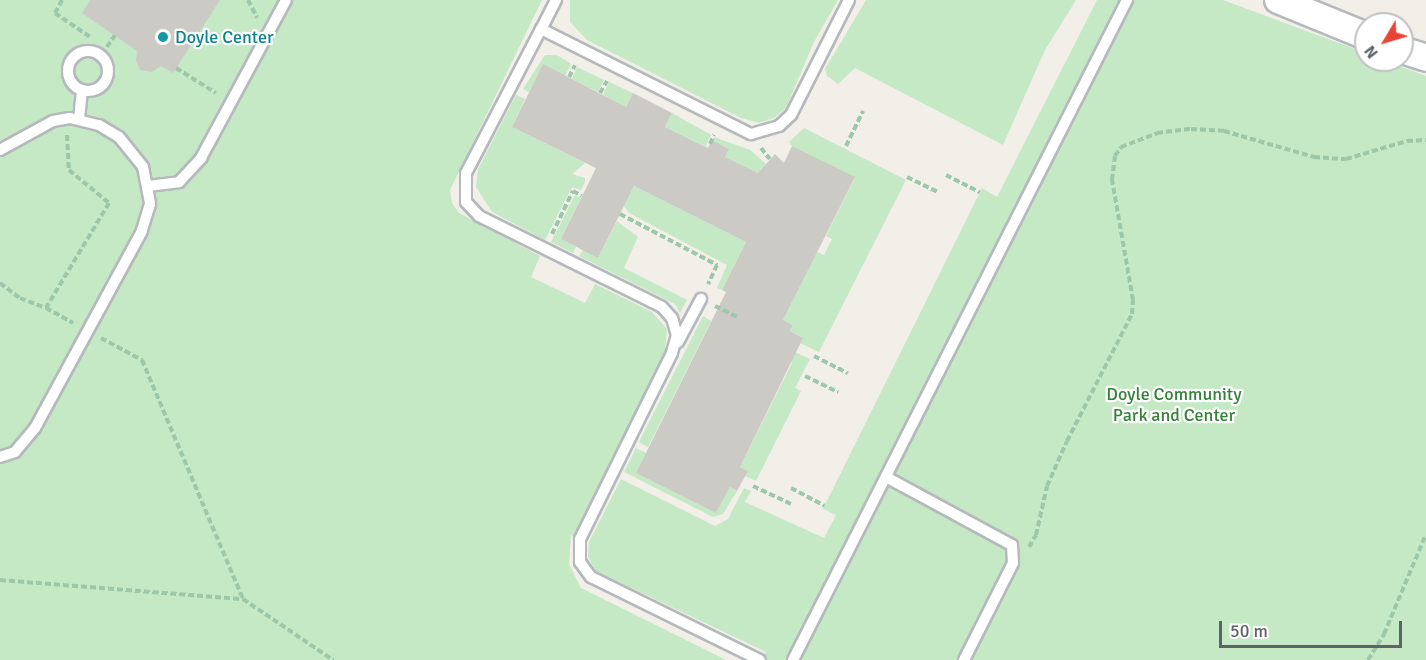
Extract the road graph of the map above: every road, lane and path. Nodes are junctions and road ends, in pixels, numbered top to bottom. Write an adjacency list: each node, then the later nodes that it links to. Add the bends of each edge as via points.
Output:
1 (62, 0): 10 (path, via 55,13)
2 (286, 0): 14 (lane)
3 (556, 0): 7 (lane)
4 (849, 0): 7 (lane, via 825,42 809,83 786,120 767,131 751,134)
5 (1127, 0): 40 (lane)
6 (1278, 0): 8 (street)
7 (541, 29): 28 (lane, via 466,173 463,188 466,202 479,216)
8 (1354, 31)
9 (115, 35): 11 (path)
10 (90, 37)
11 (107, 47)
12 (176, 68): 14 (path)
13 (82, 91): 16 (lane)
14 (230, 102): 23 (lane, via 201,158 185,178 168,185)
15 (863, 111): 19 (path)
16 (78, 119): 20 (lane, via 53,122); 23 (lane, via 119,137 143,167)
17 (68, 131): 31 (path, via 69,170 110,203)
18 (1426, 140): 46 (path, via 1407,141 1346,159 1314,157 1224,131 1191,129 1157,133 1121,147 1115,156 1112,180 1133,300 1132,314 1047,486 1034,542)
19 (846, 146)
20 (0, 150)
21 (946, 175): 25 (path)
22 (907, 177): 24 (path)
23 (148, 186): 33 (lane, via 148,219)
24 (938, 192)
25 (980, 192)
26 (582, 196): 28 (path, via 573,191)
27 (620, 214): 30 (path, via 717,265)
28 (544, 248): 34 (lane, via 662,307 676,326)
29 (0, 283): 31 (path)
30 (701, 299): 32 (path); 34 (lane)
31 (46, 308): 33 (path)
32 (738, 317)
33 (88, 331): 39 (lane, via 25,443); 48 (path, via 142,360)
34 (672, 353): 50 (lane, via 580,539 580,562 591,578)
35 (814, 356): 36 (path)
36 (848, 373)
37 (805, 376): 38 (path)
38 (838, 392)
39 (0, 457)
40 (886, 477): 46 (lane, via 1005,540 1012,545); 51 (lane)
41 (753, 486): 43 (path)
42 (790, 488): 44 (path)
43 (791, 504)
44 (825, 506)
45 (1426, 534): 53 (path, via 1384,634)
46 (1015, 557): 52 (lane)
47 (0, 580): 48 (path)
48 (243, 599): 49 (path)
49 (333, 660)
50 (760, 660)
51 (793, 660)
52 (964, 660)
53 (1368, 660)

